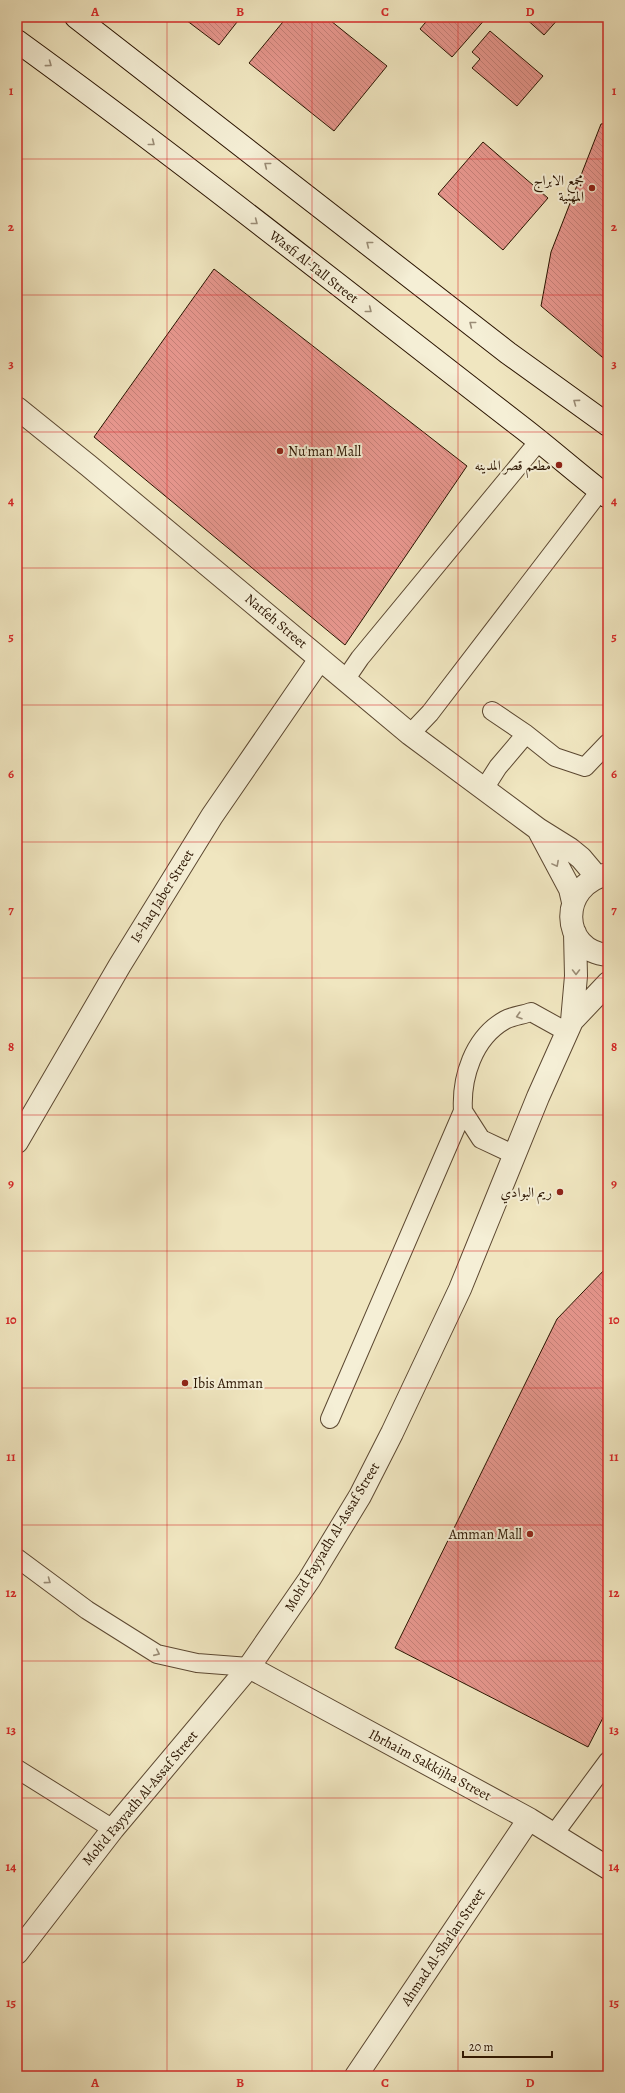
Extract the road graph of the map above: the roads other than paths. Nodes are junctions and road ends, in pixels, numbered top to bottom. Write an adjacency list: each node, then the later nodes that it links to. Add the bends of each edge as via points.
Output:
1 (76, 17): 4 (street, one-way to 1, via 508,353)
2 (17, 41): 5 (street, Wasfi Al-Tall Street, one-way to 5)
3 (17, 408): 7 (street, Natfeh Street)
4 (608, 424)
5 (539, 441): 6 (street, Wasfi Al-Tall Street); 8 (lane, via 360,658)
6 (604, 494): 10 (lane, via 430,713)
7 (320, 659): 8 (street, Natfeh Street); 22 (street, Is-haq Jaber Street, via 212,816 120,965)
8 (345, 680): 10 (street, Natfeh Street)
9 (492, 711): 11 (lane)
10 (410, 734): 13 (street, Natfeh Street)
11 (526, 734): 12 (lane, via 555,757 585,767); 13 (lane, via 498,767)
12 (608, 743)
13 (484, 789): 14 (street, Natfeh Street)
14 (538, 829): 15 (street, Natfeh Street); 16 (street, Natfeh Street, one-way to 16, via 570,889)
15 (604, 873): 16 (street, via 586,883 578,891)
16 (573, 902): 17 (street, Moh'd Fayyadh Al-Assaf Street, via 571,918)
17 (575, 933): 18 (street, via 588,948 596,953); 20 (street, Moh'd Fayyadh Al-Assaf Street, one-way to 20, via 576,976)
18 (608, 955)
19 (608, 983): 20 (street, Moh'd Fayyadh Al-Assaf Street)
20 (570, 1026): 21 (lane, one-way to 21, via 531,1012 505,1020 488,1034 474,1053 462,1094); 23 (street, Moh'd Fayyadh Al-Assaf Street)
21 (463, 1111): 23 (lane, via 481,1139); 24 (lane)
22 (17, 1142)
23 (515, 1155): 26 (street, Moh'd Fayyadh Al-Assaf Street, via 474,1258 360,1496 309,1580)
24 (330, 1419)
25 (17, 1558): 26 (lane, one-way to 26, via 87,1610 157,1654 196,1663)
26 (249, 1667): 29 (street, Ibrhaim Sakkijha Street); 30 (street, Moh'd Fayyadh Al-Assaf Street)
27 (608, 1761): 31 (lane)
28 (17, 1769): 30 (lane)
29 (529, 1819): 31 (street, Ibrhaim Sakkijha Street); 34 (street, Ahmad Al-Sha'lan Street)
30 (113, 1829): 33 (street, Moh'd Fayyadh Al-Assaf Street)
31 (554, 1834): 32 (street, Ibrhaim Sakkijha Street)
32 (608, 1868)
33 (17, 1954)
34 (356, 2076)

